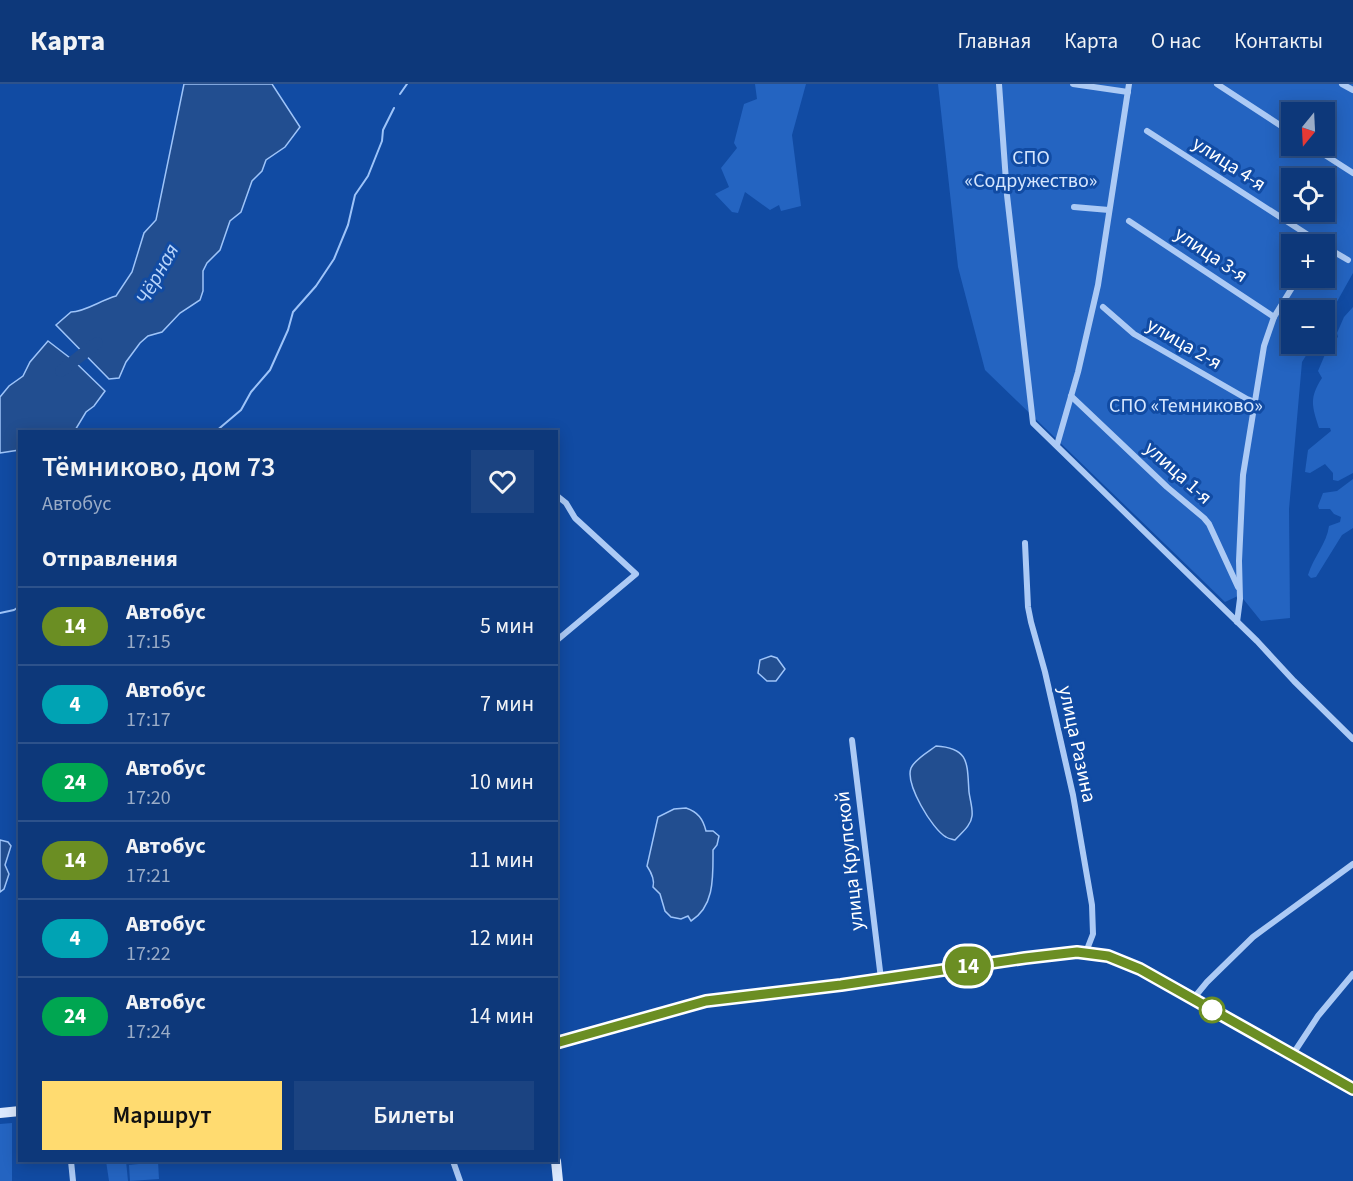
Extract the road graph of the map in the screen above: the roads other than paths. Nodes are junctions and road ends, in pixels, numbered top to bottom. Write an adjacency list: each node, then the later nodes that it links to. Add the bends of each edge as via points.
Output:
1 (999, 84): 23 (street, via 1007,195 1033,423)
2 (1073, 84): 7 (street)
3 (1130, 84): 7 (street)
4 (1217, 84): 8 (street)
5 (1342, 84): 6 (street)
6 (1353, 90)
7 (1128, 92): 13 (street)
8 (1281, 126)
9 (1147, 131): 15 (street, улица 4-я)
10 (1327, 156): 11 (street)
11 (1353, 173)
12 (1074, 207): 13 (street)
13 (1109, 210): 21 (street, via 1098,285)
14 (1129, 221): 20 (street, улица 3-я)
15 (1306, 234)
16 (1335, 252): 17 (street, улица 4-я)
17 (1348, 260)
18 (1292, 288): 20 (street)
19 (1103, 307): 22 (street, улица 2-я, via 1134,334)
20 (1274, 317): 22 (street, via 1264,345)
21 (1071, 396): 23 (street); 26 (street, улица 1-я, via 1204,518)
22 (1255, 402): 26 (street, via 1243,475)
23 (1057, 445): 27 (street)
24 (558, 497): 28 (street, via 575,518 636,574)
25 (1025, 543): 32 (street, улица Разина, via 1029,615 1073,795 1092,905 1093,934)
26 (1240, 590): 27 (street)
27 (1237, 622): 29 (street)
28 (558, 639)
29 (1353, 739)
30 (852, 740): 34 (street, улица Крупской)
31 (1353, 864): 35 (street, via 1253,937)
32 (1086, 952): 34 (street); 35 (street, via 1125,962)
33 (1353, 974): 37 (street)
34 (881, 979): 36 (street, via 706,1001)
35 (1193, 999): 37 (street)
36 (558, 1042)
37 (1293, 1054): 38 (street)
38 (1353, 1089)
39 (18, 1111): 40 (street)
40 (0, 1113)
41 (71, 1162): 44 (street)
42 (453, 1162): 45 (street)
43 (556, 1162): 46 (street)
44 (72, 1181)
45 (460, 1181)
46 (558, 1181)

